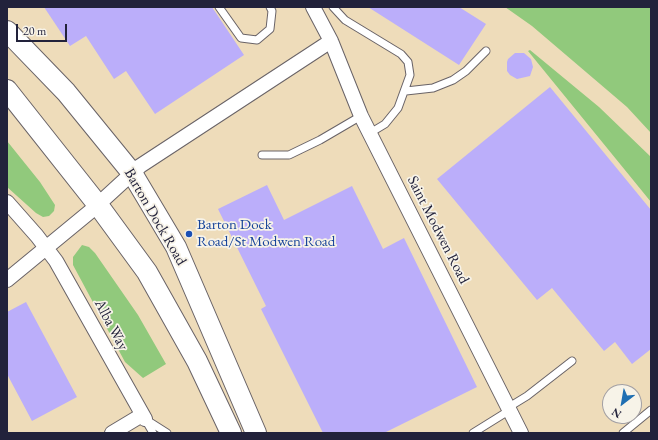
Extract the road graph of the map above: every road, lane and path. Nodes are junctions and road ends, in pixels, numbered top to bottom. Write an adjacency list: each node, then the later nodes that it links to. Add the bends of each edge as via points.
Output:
1 (219, 7): 2 (lane, via 241,38 257,40 270,28)
2 (270, 7)
3 (313, 7): 6 (street, Saint Modwen Road)
4 (333, 7): 9 (lane, via 345,20 401,54 408,62 410,75)
5 (7, 30): 13 (main road, Barton Dock Road, via 66,92)
6 (331, 41): 10 (street, Saint Modwen Road); 13 (street)
7 (486, 51): 9 (lane, via 466,71 452,80 433,88)
8 (7, 90): 15 (main road)
9 (406, 91): 11 (lane, via 398,108 385,124)
10 (361, 116): 11 (street, Saint Modwen Road); 12 (lane, via 289,155)
11 (370, 133): 19 (street, Saint Modwen Road)
12 (262, 155)
13 (132, 173): 15 (street); 26 (main road, Barton Dock Road, via 176,247)
14 (7, 202): 16 (street, Alba Way)
15 (98, 205): 16 (street); 25 (main road, via 147,272 197,361)
16 (46, 248): 17 (street); 21 (street, Alba Way, via 64,274)
17 (7, 280)
18 (572, 361): 19 (lane)
19 (509, 408): 27 (lane); 28 (street, Saint Modwen Road)
20 (651, 410): 29 (lane)
21 (144, 417): 22 (street); 23 (lane); 24 (lane)
22 (112, 433)
23 (153, 433)
24 (167, 433)
25 (231, 433)
26 (256, 433)
27 (474, 433)
28 (521, 433)
29 (623, 433)

